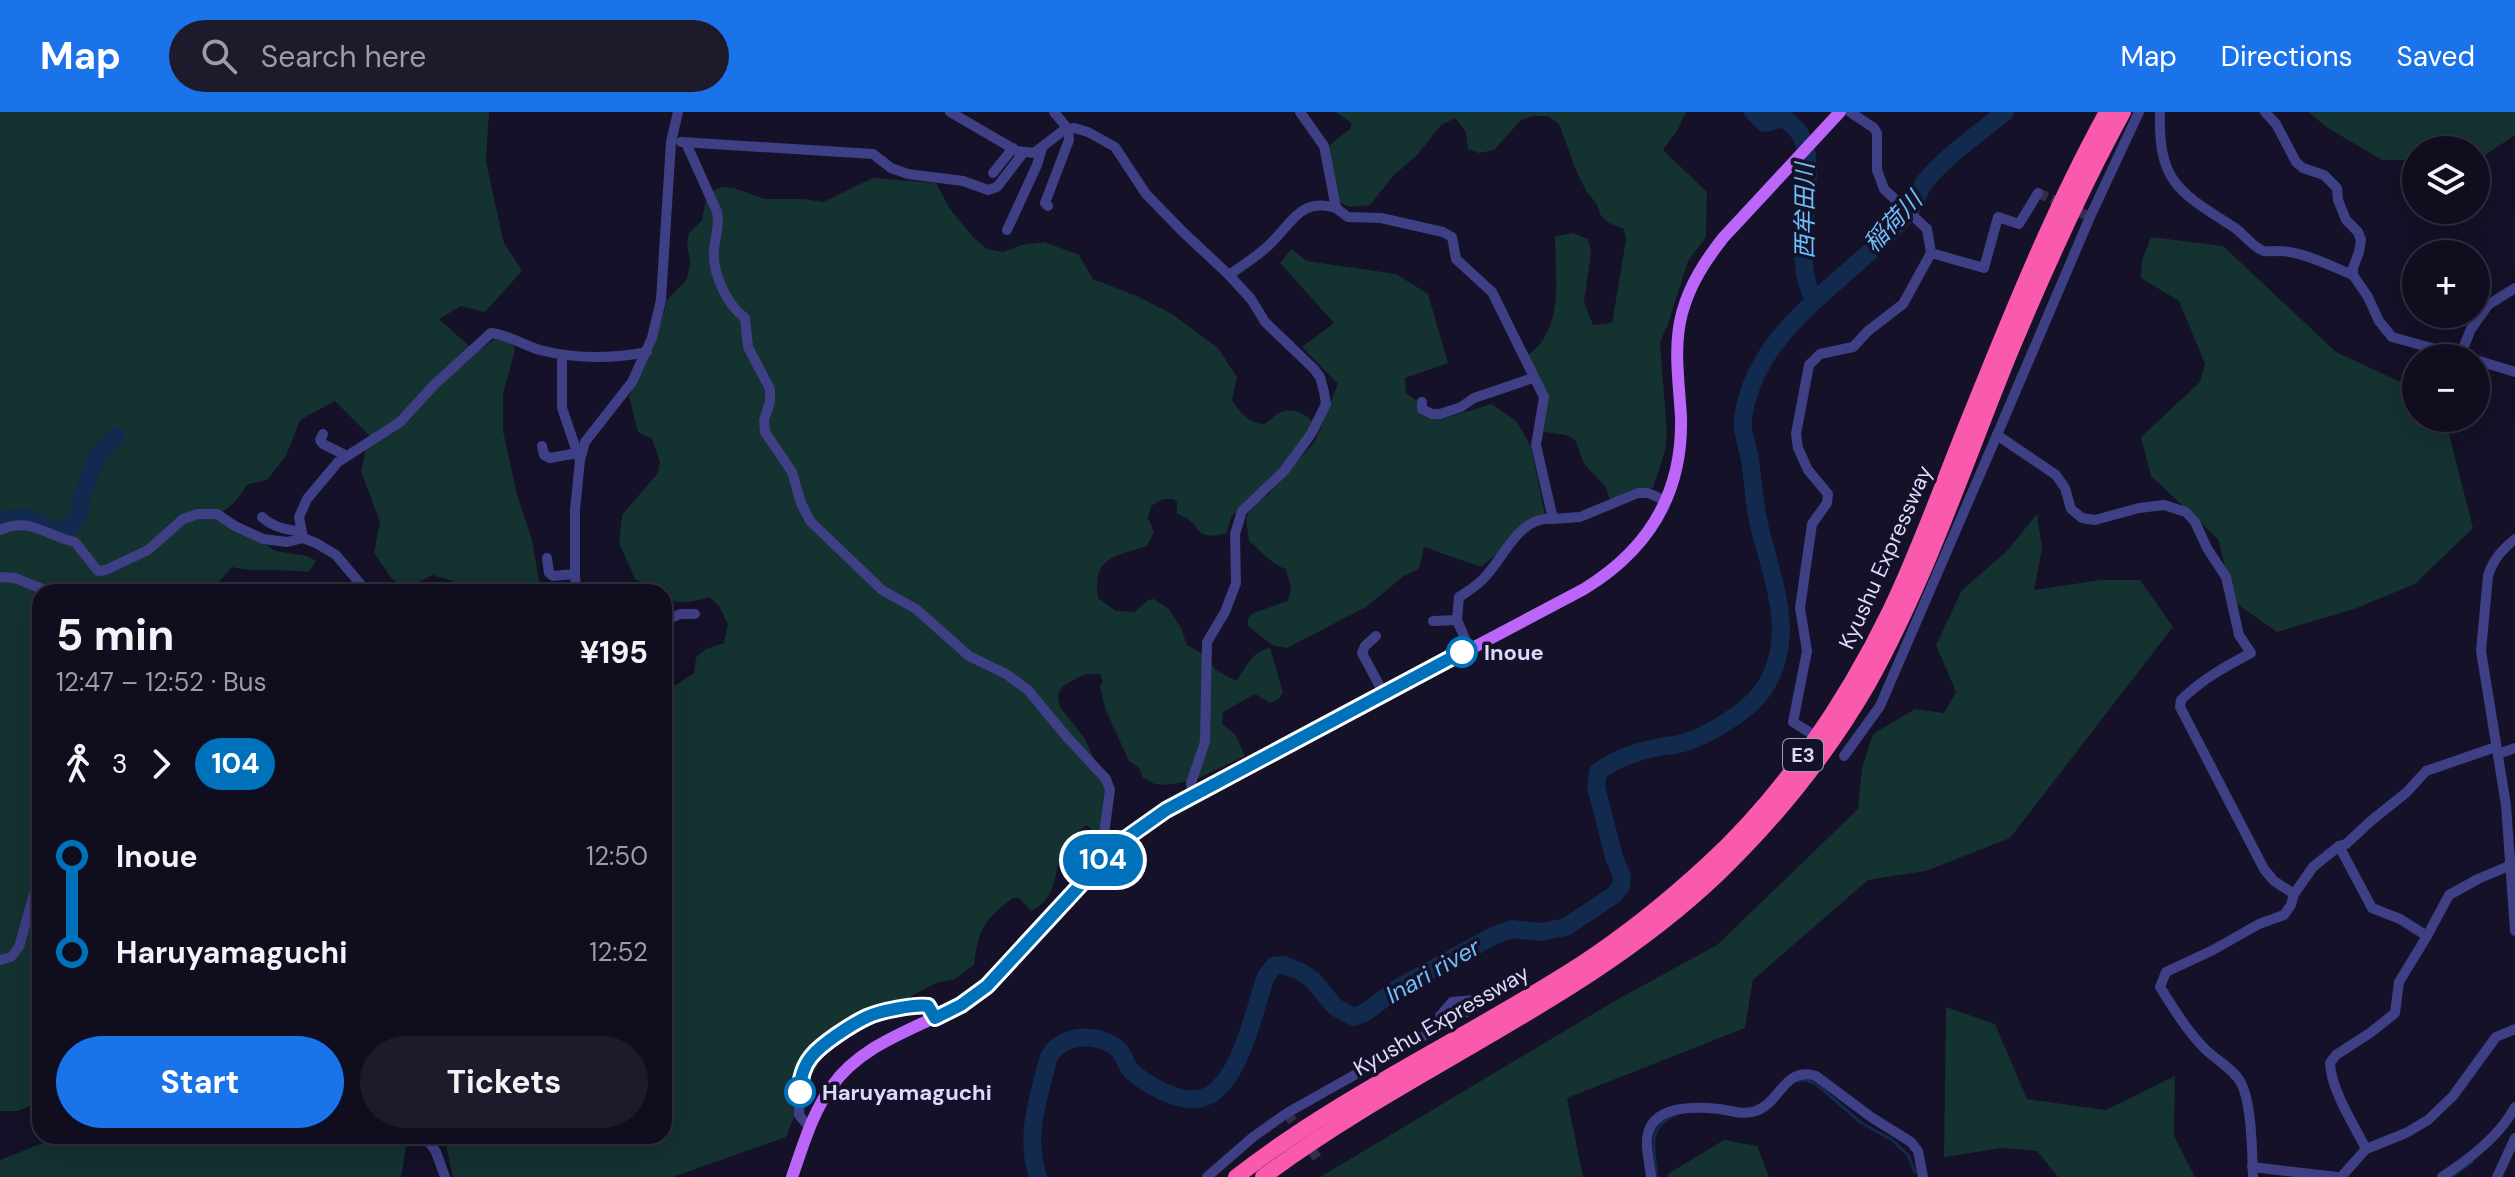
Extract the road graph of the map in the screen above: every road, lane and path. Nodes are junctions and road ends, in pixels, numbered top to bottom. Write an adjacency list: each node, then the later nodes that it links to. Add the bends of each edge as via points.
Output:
1 (678, 112): 13 (street)
2 (1054, 112): 12 (street)
3 (1300, 112): 20 (street, via 1324,146)
4 (1840, 112): 39 (main road, via 1723,238 1691,287 1679,339 1678,455)
5 (1850, 112): 22 (street, via 1877,133 1877,170 1884,189 1927,229)
6 (2107, 112): 84 (highway, Kyushu Expressway / E3, via 2051,224 1890,611 1854,678 1793,769 1709,863 1624,934 1534,993 1332,1110)
7 (2123, 112): 85 (highway, Kyushu Expressway / E3, via 2063,230 1903,616 1867,685 1805,777 1719,873 1633,946)
8 (2139, 112): 35 (street)
9 (2160, 112): 24 (street, via 2165,165 2191,199 2263,251 2291,252)
10 (2265, 112): 24 (street, via 2296,162 2324,175 2337,188 2346,220 2361,240)
11 (953, 113): 16 (street)
12 (1068, 129): 15 (street); 19 (street); 23 (street, via 1088,132 1115,147 1146,194)
13 (671, 142): 14 (street); 28 (street, via 661,300)
14 (686, 143): 16 (street, via 873,154 908,174 988,190 997,187); 64 (street, via 719,220 717,271 729,300 745,318 748,347 770,389 765,432 792,472 810,521 882,590 916,609 969,656 1028,690 1106,779 1110,790 1103,841)
15 (1042, 148): 16 (street, via 1034,153); 21 (street)
16 (1018, 150): 17 (street)
17 (993, 173)
18 (2038, 193): 22 (street, via 2019,224 1998,217 1984,268)
19 (1048, 206)
20 (1336, 208): 23 (street, via 1319,207 1293,216 1267,247); 32 (street, via 1348,217 1381,218 1438,229 1452,237 1456,259 1492,292)
21 (1007, 230)
22 (1931, 253): 58 (street, via 1903,304 1853,347 1820,354 1809,365 1798,448 1828,494 1812,524 1800,608 1807,651 1793,722)
23 (1229, 275): 62 (street, via 1265,322 1314,369 1326,404 1284,471 1242,511 1235,534 1236,583 1207,642 1205,742)
24 (2353, 275): 26 (street, via 2392,337)
25 (2515, 288): 27 (street, via 2488,305)
26 (2417, 344)
27 (2467, 344)
28 (647, 352): 29 (street, via 620,357); 38 (street, via 632,382)
29 (562, 355): 37 (street, via 491,333 400,422); 38 (street, via 562,408)
30 (2490, 364): 31 (street)
31 (2515, 372)
32 (1533, 378): 33 (street, via 1440,414 1422,409); 41 (street, via 1544,397 1536,445)
33 (1422, 402)
34 (323, 434): 37 (street, via 323,444)
35 (1997, 435): 61 (street, via 1880,706); 66 (street, via 2056,475 2071,509 2082,518 2095,520 2164,505 2186,512 2195,522 2226,577 2239,635 2251,653 2199,684 2180,707 2264,869)
36 (542, 446): 38 (street, via 550,458)
37 (347, 456): 43 (street, via 307,499 299,517)
38 (578, 456): 46 (street)
39 (1666, 501): 41 (street, via 1638,493 1580,517); 56 (main road, via 1641,542 1606,575)
40 (262, 517): 43 (street)
41 (1553, 519): 53 (street, via 1530,523 1485,577 1459,597)
42 (0, 530): 43 (street, via 29,524 75,542 98,571 148,550 183,519 198,514 217,514 263,539 287,542)
43 (302, 534): 48 (street, via 336,555)
44 (2515, 539): 60 (street, via 2491,564 2484,594 2481,651)
45 (547, 558): 46 (street, via 553,576)
46 (575, 574): 49 (street)
47 (0, 577): 50 (street)
48 (360, 584)
49 (576, 584)
50 (32, 585)
51 (695, 614): 52 (street)
52 (672, 618)
53 (1457, 620): 54 (street); 56 (street)
54 (1433, 621)
55 (1376, 636): 57 (street, via 1362,653)
56 (1469, 648): 57 (main road)
57 (1384, 694): 62 (main road)
58 (1809, 732)
59 (2515, 748): 60 (street)
60 (2497, 750): 63 (street, via 2431,768); 65 (street)
61 (1844, 756)
62 (1192, 795): 64 (main road)
63 (2339, 846): 66 (street, via 2313,867); 70 (street, via 2372,908)
64 (1108, 855): 72 (main road, via 987,986)
65 (2511, 865): 67 (street); 70 (street, via 2449,895)
66 (2294, 894): 80 (street, via 2284,915 2166,972 2160,986 2196,1039 2242,1084)
67 (2514, 896): 69 (street)
68 (32, 905): 71 (street, via 19,947)
69 (2515, 931)
70 (2427, 936): 79 (street, via 2399,982 2395,1013 2330,1063)
71 (0, 960)
72 (935, 1018): 76 (main road, via 882,1042 843,1072); 76 (street, via 928,1006 918,1004 868,1016 810,1057 800,1078 799,1115)
73 (1438, 1026): 83 (street, via 1287,1113)
74 (2515, 1029): 79 (street, via 2496,1037 2453,1096 2428,1120)
75 (2515, 1107): 89 (street, via 2494,1135)
76 (810, 1128): 82 (main road)
77 (2515, 1138): 90 (street)
78 (430, 1144): 81 (street)
79 (2366, 1149): 88 (street)
80 (2252, 1172): 88 (street)
81 (445, 1177)
82 (792, 1177)
83 (1207, 1177)
84 (1236, 1177)
85 (1263, 1177)
86 (1651, 1177): 87 (street, via 1647,1137 1657,1118 1693,1106 1746,1114 1761,1109 1795,1075 1805,1073 1911,1142)
87 (1923, 1177)
88 (2339, 1177)
89 (2442, 1177)
90 (2497, 1177)

